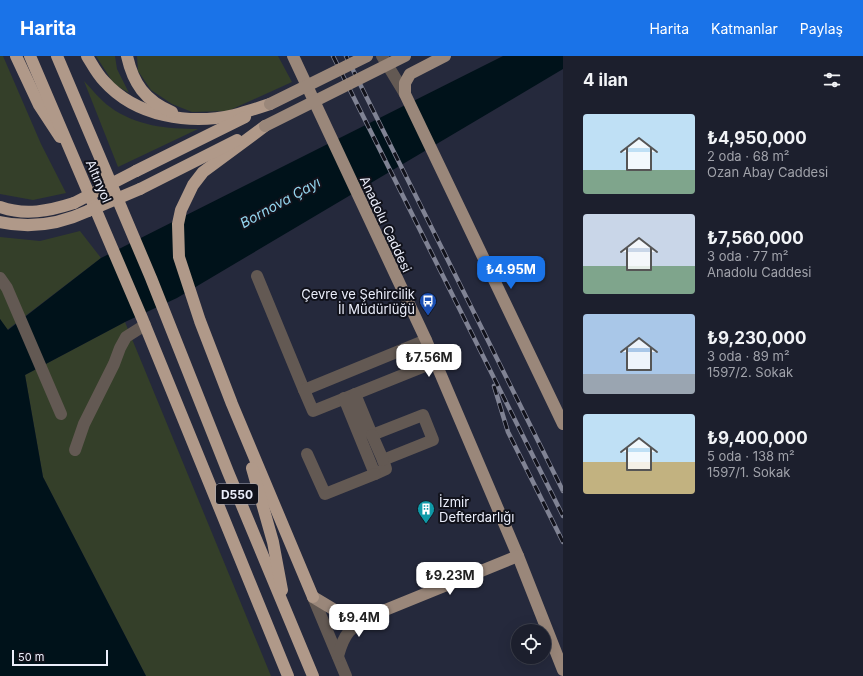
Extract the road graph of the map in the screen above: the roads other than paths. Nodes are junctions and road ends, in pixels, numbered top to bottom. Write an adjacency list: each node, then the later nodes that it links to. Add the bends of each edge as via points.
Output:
1 (16, 56): 15 (highway, via 39,105)
2 (30, 56): 15 (highway, Altınyol)
3 (57, 56): 36 (highway, D550)
4 (87, 56): 13 (highway, via 104,81 122,96 164,116)
5 (127, 56): 13 (highway, via 136,84 148,98 164,109)
6 (293, 56): 21 (main road, Anadolu Caddesi)
7 (367, 56): 12 (main road, bridge)
8 (382, 56): 11 (street)
9 (405, 56): 14 (main road, bridge)
10 (445, 56): 11 (main road, via 410,74 405,83)
11 (406, 94): 26 (main road, via 438,166)
12 (270, 104): 13 (highway, via 234,115); 16 (highway, bridge, via 74,203 37,212 19,212)
13 (186, 118)
14 (265, 126): 17 (highway, bridge, via 140,189 73,218 41,226); 25 (highway, via 203,172 192,184 178,224 180,263)
15 (72, 152): 20 (highway, Altınyol)
16 (0, 207)
17 (0, 222)
18 (257, 276): 23 (street)
19 (4, 283): 27 (street)
20 (144, 321): 30 (street, via 126,337 120,348 84,424); 40 (highway, D550)
21 (426, 340): 22 (main road, Anadolu Caddesi); 23 (street)
22 (435, 362): 24 (street); 34 (main road, Anadolu Caddesi)
23 (304, 390): 24 (street, via 313,411)
24 (350, 396): 29 (street); 33 (street)
25 (232, 404): 35 (highway); 36 (highway, via 273,542)
26 (559, 406): 28 (main road)
27 (61, 414)
28 (563, 424)
29 (372, 435): 32 (street); 32 (street, via 423,416 433,440)
30 (75, 450)
31 (307, 454): 33 (street, via 325,494)
32 (383, 460): 33 (street, via 386,469)
33 (375, 474)
34 (518, 556): 37 (main road); 39 (main road, Anadolu Caddesi)
35 (313, 598): 37 (main road, via 338,612); 38 (street)
36 (287, 615): 41 (highway, D550)
37 (373, 615): 38 (street, via 347,633 342,639)
38 (338, 656): 42 (street)
39 (563, 670)
40 (288, 676)
41 (313, 676)
42 (346, 676)

